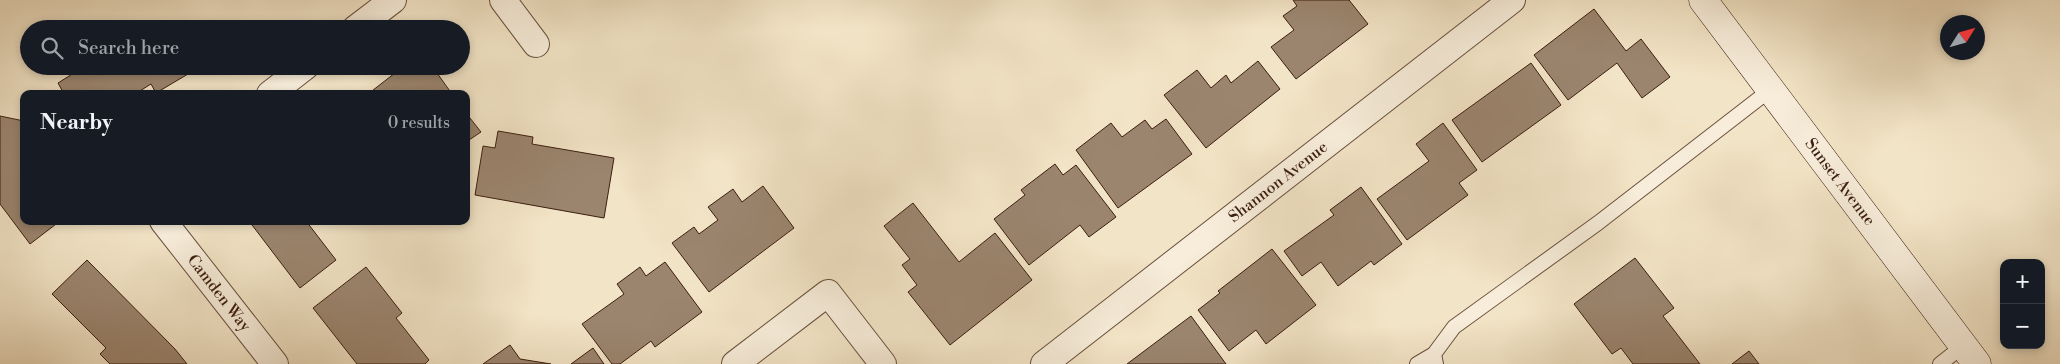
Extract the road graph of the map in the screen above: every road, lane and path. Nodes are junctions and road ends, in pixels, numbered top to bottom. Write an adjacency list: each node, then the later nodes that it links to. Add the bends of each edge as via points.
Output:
1 (393, 0): 5 (street)
2 (503, 0): 6 (street)
3 (1512, 0): 16 (street, Shannon Avenue)
4 (1703, 0): 9 (main road, Sunset Avenue)
5 (367, 20)
6 (536, 44)
7 (294, 75): 8 (street)
8 (275, 90)
9 (1770, 90): 11 (main road, Sunset Avenue); 12 (lane, via 1598,224 1454,327)
10 (166, 225): 13 (street, Camden Way)
11 (1970, 355): 18 (lane)
12 (1435, 359): 17 (lane)
13 (275, 364)
14 (736, 364): 15 (street, via 828,293)
15 (883, 364)
16 (1044, 364)
17 (1417, 364)
18 (1940, 364)

